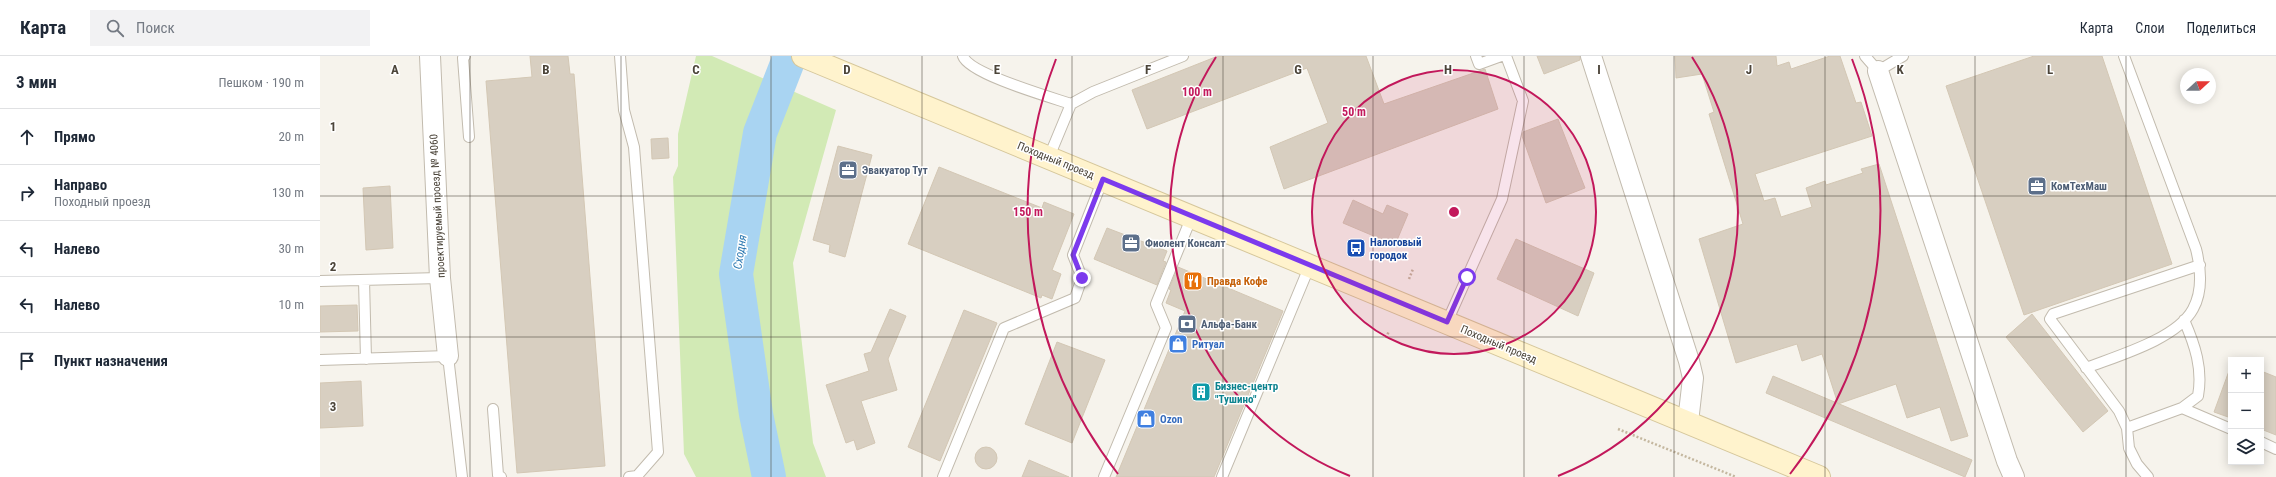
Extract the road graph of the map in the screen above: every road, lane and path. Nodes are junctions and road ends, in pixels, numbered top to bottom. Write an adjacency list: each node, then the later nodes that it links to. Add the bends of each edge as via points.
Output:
1 (430, 56): 23 (street, проектируемый проезд № 4060)
2 (465, 56): 16 (lane, via 463,58)
3 (620, 56): 46 (lane, via 624,110 634,147 658,452 637,476)
4 (803, 56): 17 (main road, Походный проезд)
5 (962, 56): 15 (lane, via 982,73)
6 (1184, 56): 15 (lane, via 1094,92)
7 (1476, 56): 8 (lane, via 1479,64)
8 (1501, 56)
9 (1506, 56): 28 (lane, via 1523,101 1504,191)
10 (1591, 56): 37 (street, via 1689,361 1693,378)
11 (1865, 56): 14 (lane)
12 (1903, 56): 14 (lane)
13 (2124, 56): 21 (lane)
14 (1878, 71): 43 (street)
15 (1071, 104): 17 (lane)
16 (469, 138)
17 (1049, 157): 18 (main road, Походный проезд)
18 (1103, 179): 19 (main road, Походный проезд); 47 (lane, via 1073,255 1082,278 1075,298 1004,328)
19 (1192, 216): 20 (main road, Походный проезд); 48 (lane, via 1156,304 1166,328)
20 (1310, 265): 28 (main road, Походный проезд); 49 (lane)
21 (2200, 265): 27 (lane, via 2200,292 2193,310); 34 (lane, via 2053,314 2050,319)
22 (1413, 269): 24 (path)
23 (440, 278): 25 (lane); 31 (street, проектируемый проезд № 4060)
24 (1410, 279)
25 (364, 280): 26 (lane); 32 (lane)
26 (320, 281)
27 (2184, 320): 34 (lane, via 2156,339); 35 (lane, via 2194,342 2201,380 2198,396)
28 (1447, 322): 37 (main road, Походный проезд)
29 (1388, 331): 30 (path)
30 (1386, 338)
31 (448, 356): 32 (lane); 44 (lane)
32 (366, 359): 33 (lane)
33 (320, 360)
34 (2086, 368): 38 (lane, via 2119,411)
35 (2182, 408): 38 (lane); 39 (lane)
36 (492, 409): 45 (lane, via 498,475)
37 (1688, 422): 51 (main road, Походный проезд)
38 (2127, 428): 52 (lane, via 2129,448 2137,464)
39 (2228, 428)
40 (1618, 429): 50 (path)
41 (2264, 443): 42 (lane)
42 (2276, 449)
43 (2009, 472)
44 (462, 477)
45 (501, 477)
46 (629, 477)
47 (943, 477)
48 (1104, 477)
49 (1222, 477)
50 (1736, 477)
51 (1819, 477)
52 (2148, 477)

